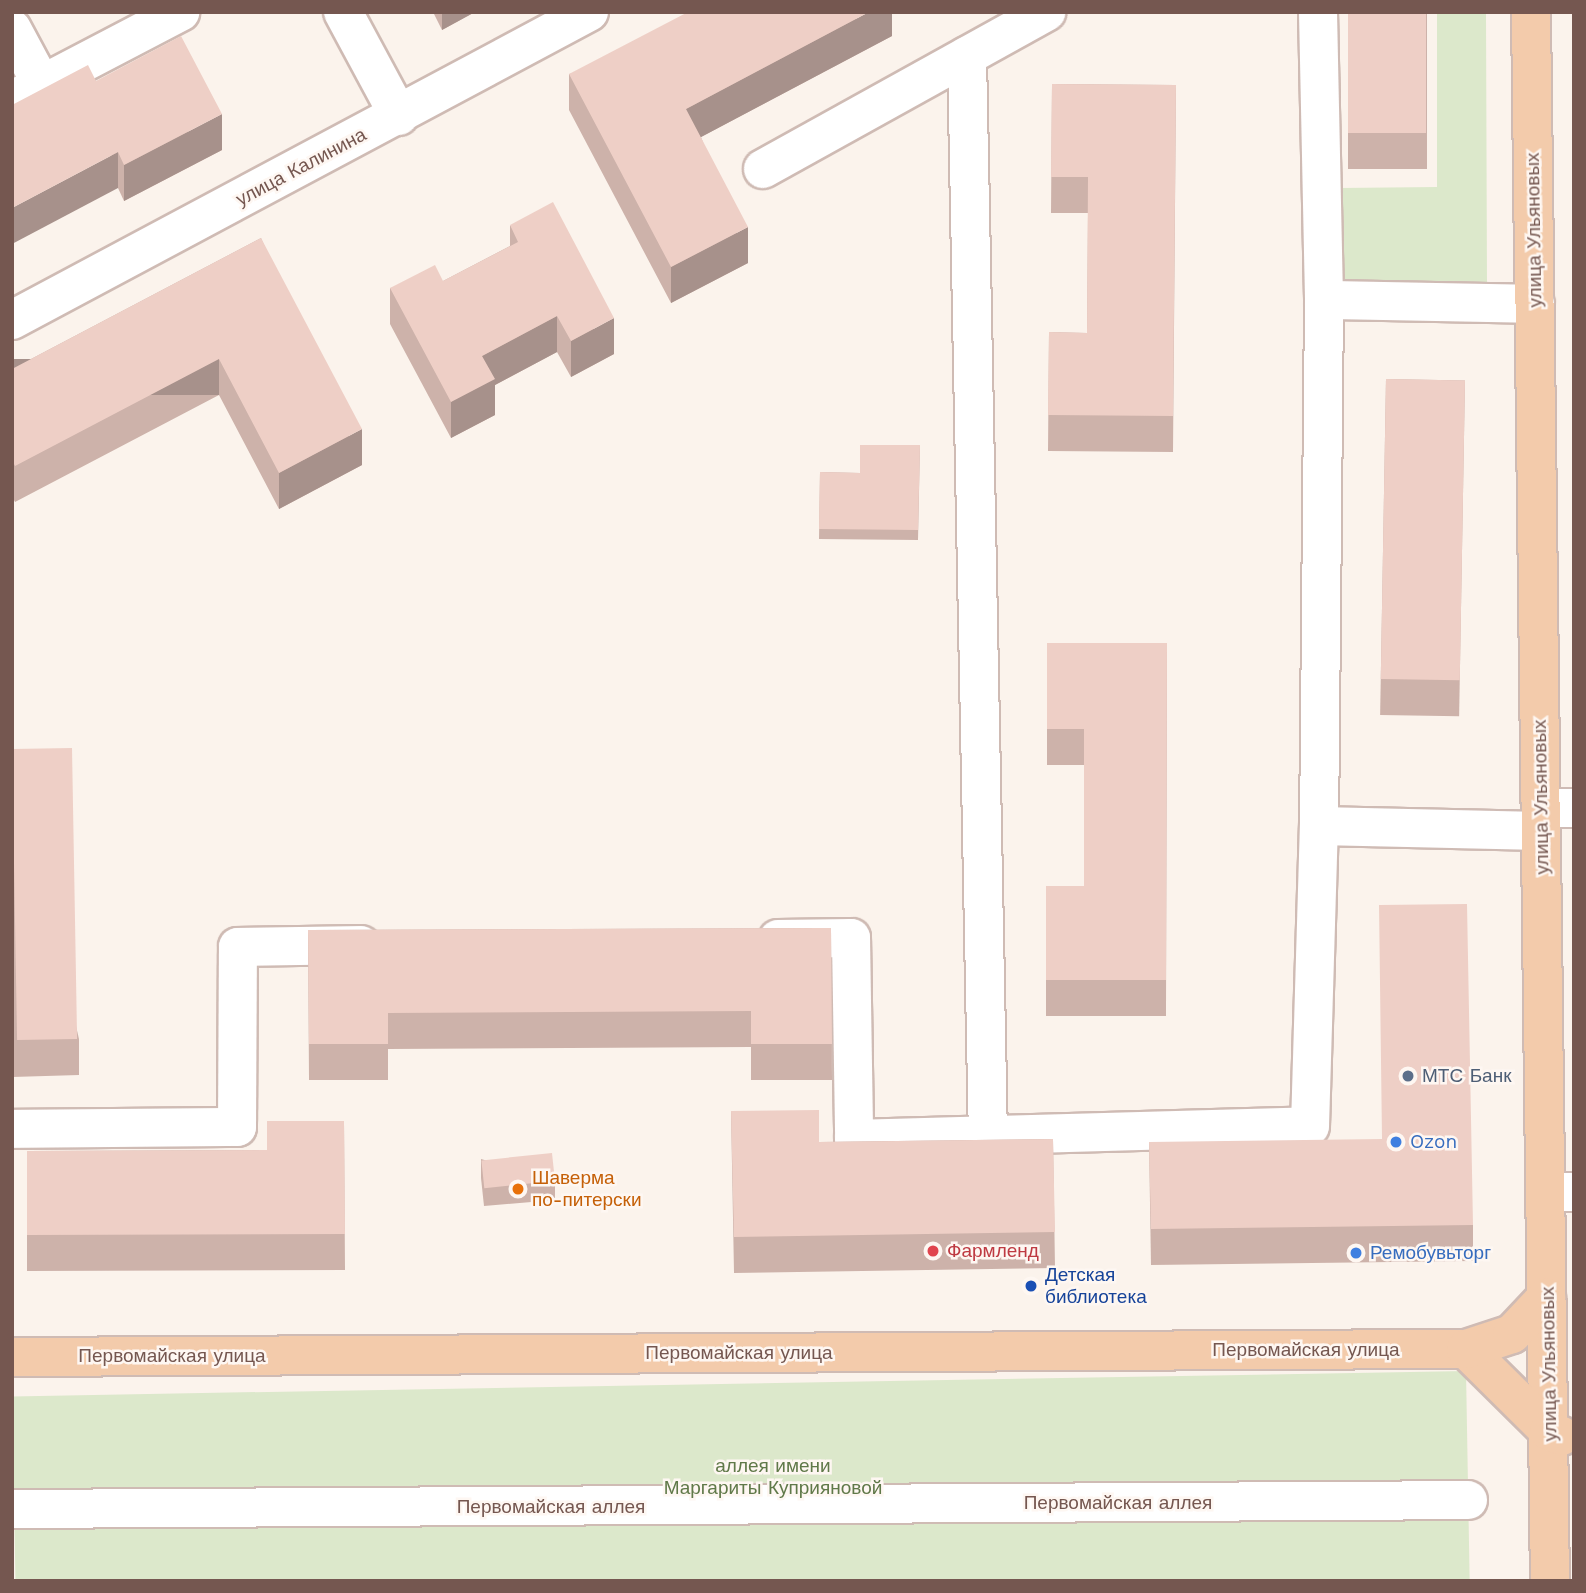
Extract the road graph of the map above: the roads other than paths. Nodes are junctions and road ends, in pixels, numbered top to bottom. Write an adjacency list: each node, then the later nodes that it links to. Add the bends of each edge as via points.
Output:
1 (180, 12): 9 (street)
2 (343, 12): 10 (street)
3 (589, 12): 10 (street, улица Калинина)
4 (1045, 12): 8 (street)
5 (1318, 12): 12 (street)
6 (1531, 12): 13 (main road, улица Ульяновых)
7 (12, 29): 9 (street)
8 (967, 56): 11 (street); 20 (street)
9 (27, 92)
10 (399, 116): 14 (street, улица Калинина)
11 (763, 169)
12 (1324, 300): 13 (street); 16 (street)
13 (1535, 303): 15 (main road, улица Ульяновых)
14 (12, 320)
15 (1552, 816): 16 (street); 21 (main road, улица Ульяновых)
16 (1319, 826): 20 (street, via 1310,1126)
17 (740, 940): 20 (street, via 851,938 854,1139)
18 (392, 945): 19 (street, via 239,947 237,1127)
19 (12, 1129)
20 (988, 1138)
21 (1560, 1192): 22 (main road, улица Ульяновых)
22 (1546, 1298): 23 (main road, Первомайская улица, via 1512,1334); 25 (main road, улица Ульяновых)
23 (1466, 1349): 24 (main road, Первомайская улица); 25 (main road)
24 (12, 1357)
25 (1562, 1436): 28 (main road, улица Ульяновых)
26 (1468, 1500): 27 (street, Первомайская аллея)
27 (12, 1509)
28 (1563, 1514): 29 (main road); 30 (main road, улица Ульяновых)
29 (1520, 1581)
30 (1550, 1581)

